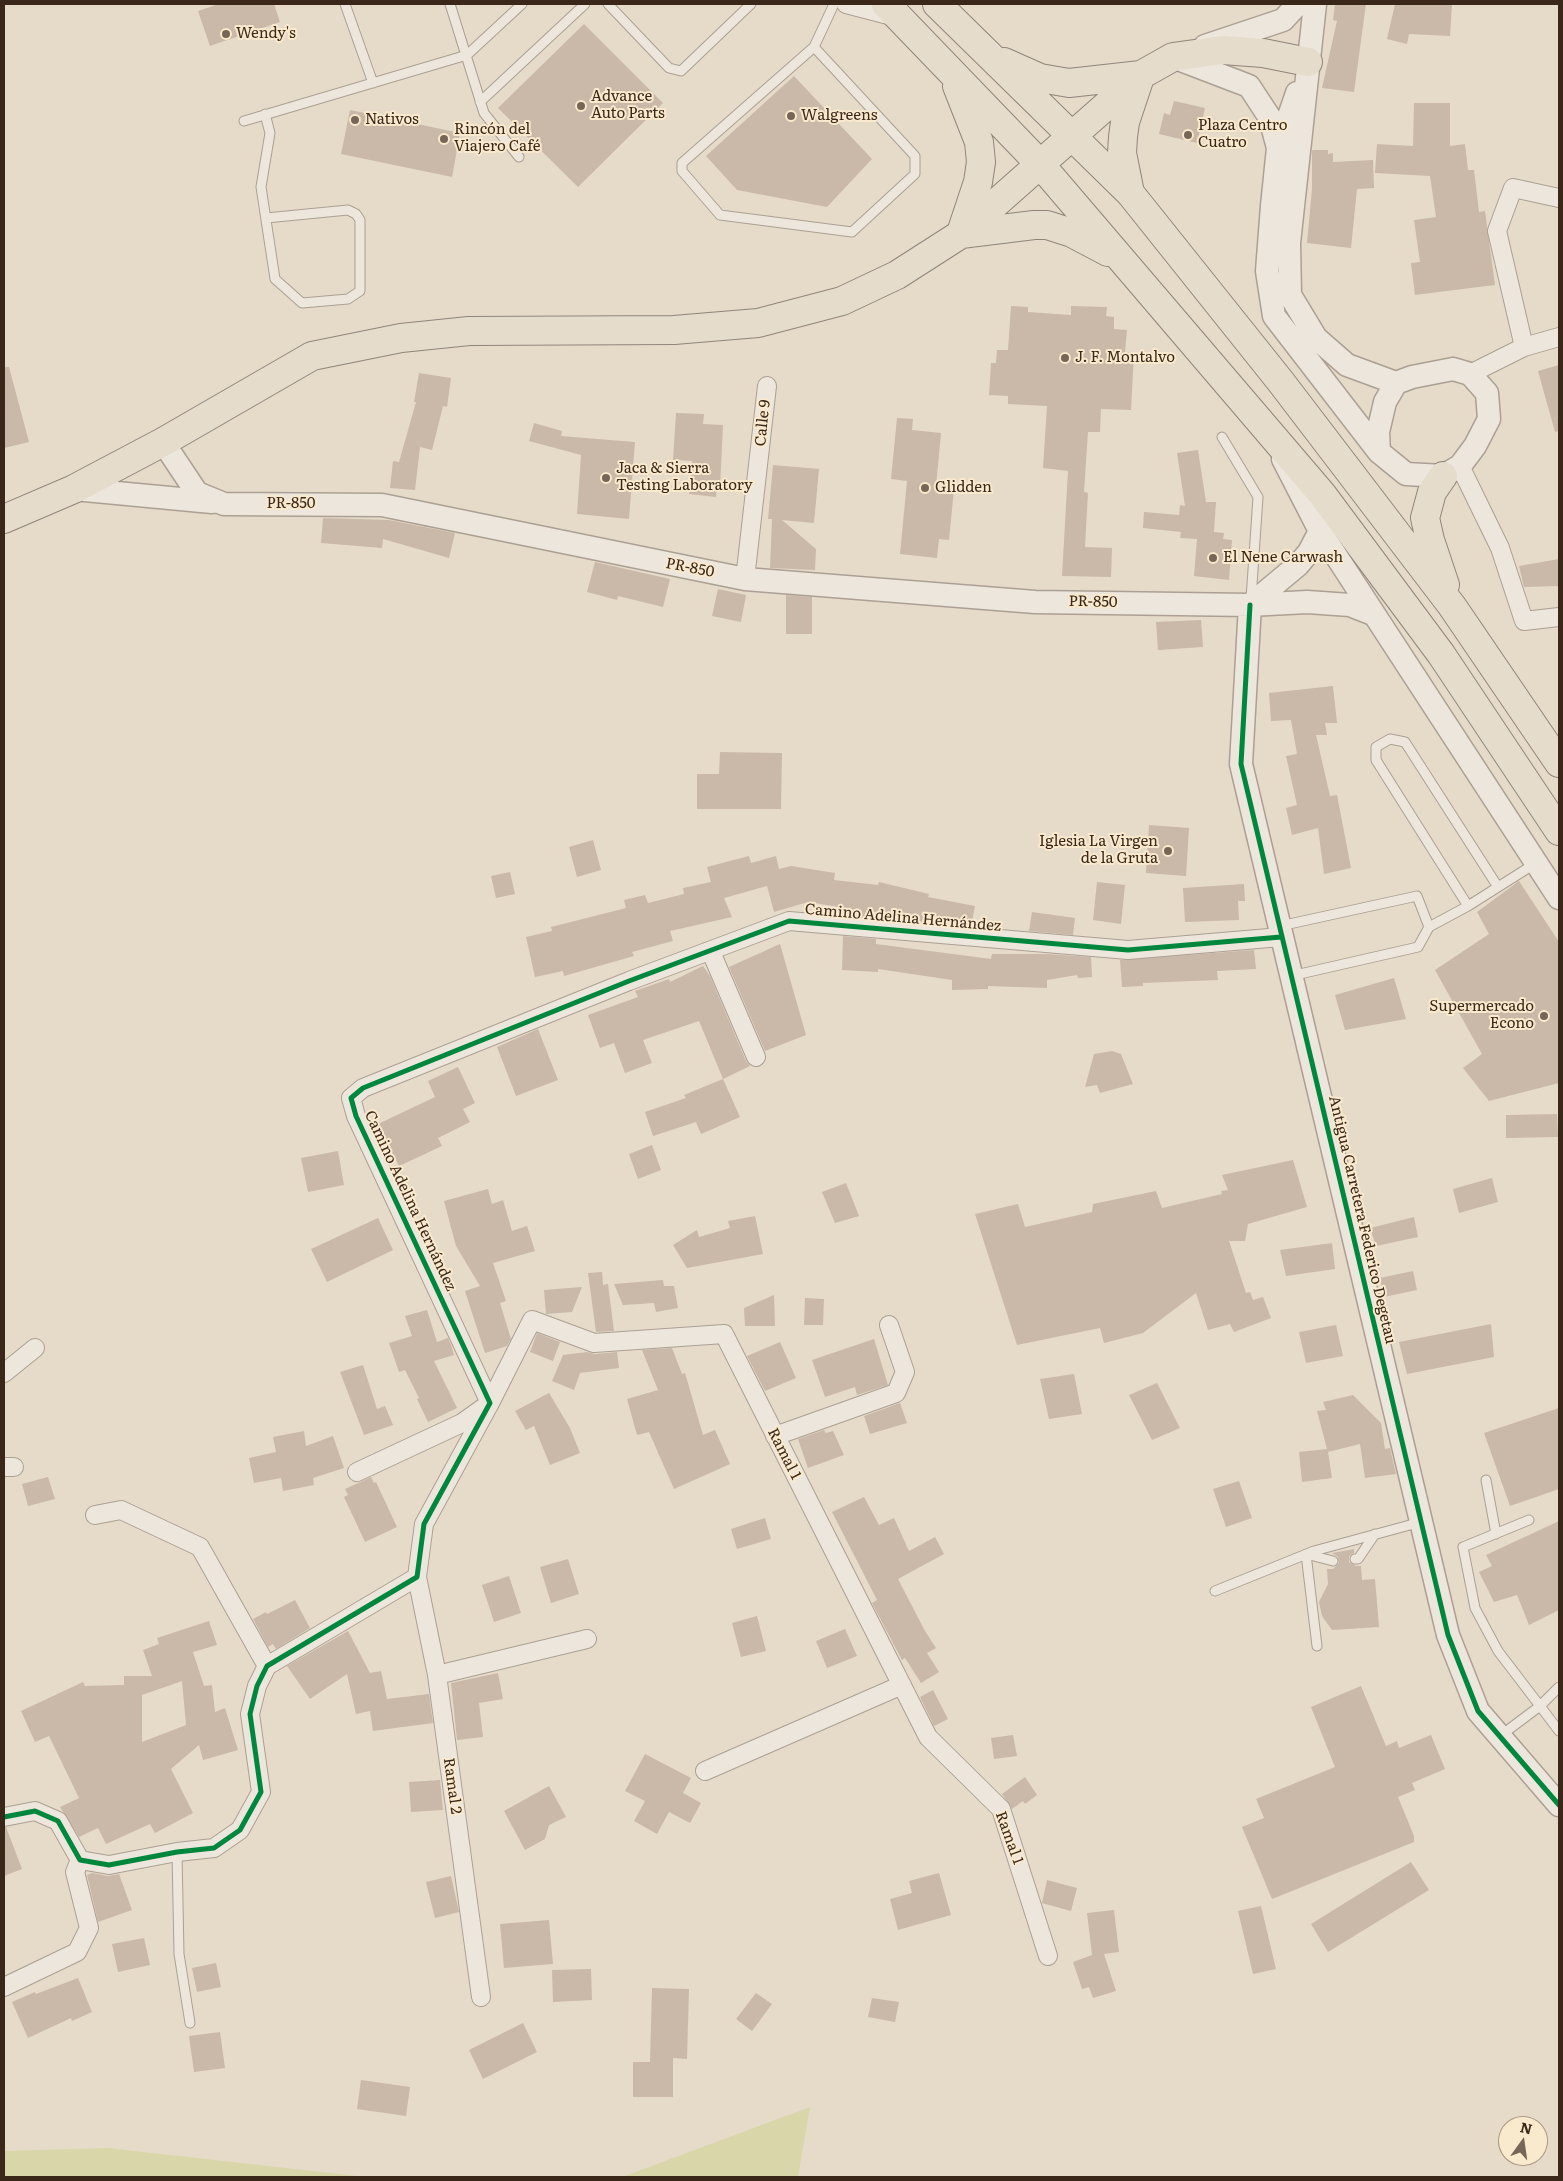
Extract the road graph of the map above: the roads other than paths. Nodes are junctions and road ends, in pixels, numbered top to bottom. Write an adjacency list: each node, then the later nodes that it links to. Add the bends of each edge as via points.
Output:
1 (344, 4): 20 (lane)
2 (450, 4): 15 (lane)
3 (522, 4): 15 (lane)
4 (585, 4): 21 (lane)
5 (608, 4): 6 (lane, via 669,68 681,72)
6 (751, 4)
7 (834, 4): 13 (lane)
8 (846, 4): 12 (street)
9 (937, 4): 14 (main road)
10 (1298, 4): 16 (street, via 1283,20)
11 (1315, 4): 17 (street)
12 (893, 11): 18 (main road)
13 (814, 47): 13 (lane, via 915,156 915,174 852,232 720,215 682,171 682,163)
14 (986, 53): 19 (main road, via 1056,82); 24 (main road)
15 (467, 55): 20 (lane); 21 (lane)
16 (1173, 57): 17 (main road, via 1223,50 1263,53); 19 (main road); 25 (street, via 1249,86 1270,118)
17 (1308, 62): 25 (street); 36 (street, via 1289,243 1290,295 1316,338 1347,365)
18 (950, 70): 27 (main road); 31 (main road, via 972,120 981,162)
19 (1141, 76): 24 (main road); 28 (main road, via 1123,137 1122,153)
20 (373, 83): 22 (lane)
21 (480, 102): 26 (lane, via 484,113)
22 (266, 114): 23 (lane); 30 (lane, via 270,133 261,187)
23 (244, 120)
24 (1071, 136): 27 (main road); 28 (main road)
25 (1278, 148): 41 (street, via 1267,272 1274,316)
26 (519, 157)
27 (1040, 164): 31 (main road); 32 (main road)
28 (1130, 193): 49 (main road, via 1282,382)
29 (1559, 198): 34 (street, via 1513,188 1496,231)
30 (266, 218): 30 (lane, via 275,279 302,303 348,299 360,291 360,220 356,214 348,210)
31 (961, 234): 32 (main road, via 1047,225 1072,233); 40 (main road, via 897,275 842,301 758,323 674,330 469,331 401,338 312,356)
32 (1124, 261): 38 (main road)
33 (1559, 337): 34 (street)
34 (1524, 347): 35 (street)
35 (1470, 374): 36 (street, via 1453,369); 42 (street, via 1487,393 1489,419 1475,446)
36 (1396, 383): 41 (street, via 1383,410 1378,432)
37 (767, 386): 47 (street, Calle 9)
38 (1268, 431): 46 (street); 53 (main road, via 1322,494 1441,654)
39 (1222, 436): 48 (lane, via 1258,497)
40 (163, 442): 43 (main road); 44 (street, PR-850 / PR-850, via 197,492)
41 (1379, 452): 42 (street, via 1406,474)
42 (1452, 471): 49 (main road, via 1432,492 1425,518); 51 (street, via 1500,548 1524,621)
43 (74, 489): 44 (street); 45 (main road)
44 (224, 504): 47 (street, PR-850 / PR-850, via 382,505)
45 (4, 519)
46 (1320, 531): 48 (street, via 1298,565); 50 (street)
47 (745, 579): 48 (street, PR-850 / PR-850, via 1035,602)
48 (1250, 605): 50 (street, PR-850, via 1307,602 1350,605); 59 (street, Antigua Carretera Federico Degetau, via 1241,764)
49 (1452, 606): 52 (main road)
50 (1373, 614): 54 (street)
51 (1559, 617)
52 (1559, 763)
53 (1559, 831)
54 (1536, 863): 55 (lane); 56 (street)
55 (1498, 888): 57 (lane); 57 (lane, via 1405,742 1390,739 1376,746 1376,760)
56 (1559, 898)
57 (1468, 906): 58 (lane)
58 (1429, 927): 59 (lane, via 1418,896); 61 (lane, via 1418,946)
59 (1280, 932): 60 (street, Camino Adelina Hernández, via 1128,950 789,921); 61 (street, Antigua Carretera Federico Degetau)
60 (711, 952): 62 (street); 66 (street, Camino Adelina Hernández, via 629,981 363,1088 351,1098 356,1116)
61 (1290, 976): 72 (street, Antigua Carretera Federico Degetau)
62 (756, 1057)
63 (889, 1326): 67 (street, via 904,1372 896,1393)
64 (35, 1348): 65 (street)
65 (4, 1373)
66 (490, 1403): 67 (street, Ramal 1, via 532,1320 594,1342 724,1334); 68 (street, Ramal 1, via 462,1423); 78 (street, via 424,1524)
67 (776, 1436): 84 (street, Ramal 1)
68 (357, 1472)
69 (1486, 1480): 74 (lane)
70 (95, 1515): 82 (street, via 121,1510 200,1547)
71 (1528, 1520): 74 (lane)
72 (1421, 1522): 73 (lane); 88 (street, Antigua Carretera Federico Degetau, via 1448,1635 1478,1711)
73 (1375, 1534): 75 (lane); 76 (lane)
74 (1496, 1534): 86 (lane, via 1462,1547 1475,1608 1498,1651)
75 (1306, 1554): 77 (lane); 79 (lane); 81 (lane)
76 (1355, 1559)
77 (1333, 1561)
78 (417, 1577): 82 (street); 83 (street, Ramal 2)
79 (1216, 1591)
80 (587, 1639): 83 (street)
81 (1317, 1646)
82 (267, 1666): 92 (street, via 257,1686 250,1714 262,1792 240,1830 214,1848)
83 (437, 1675): 96 (street, Ramal 2)
84 (902, 1685): 89 (street); 94 (street, Ramal 1, via 928,1738 1001,1810)
85 (1559, 1687): 86 (lane)
86 (1540, 1706): 87 (lane); 88 (lane)
87 (1559, 1731)
88 (1498, 1737): 90 (street, Antigua Carretera Federico Degetau)
89 (705, 1771)
90 (1559, 1805)
91 (4, 1817): 93 (street, via 35,1811 58,1821)
92 (177, 1852): 93 (street, via 109,1865); 97 (lane, via 179,1954)
93 (80, 1860): 95 (street, via 75,1872 89,1928 77,1952)
94 (1048, 1956)
95 (4, 1987)
96 (481, 1997)
97 (190, 2023)

